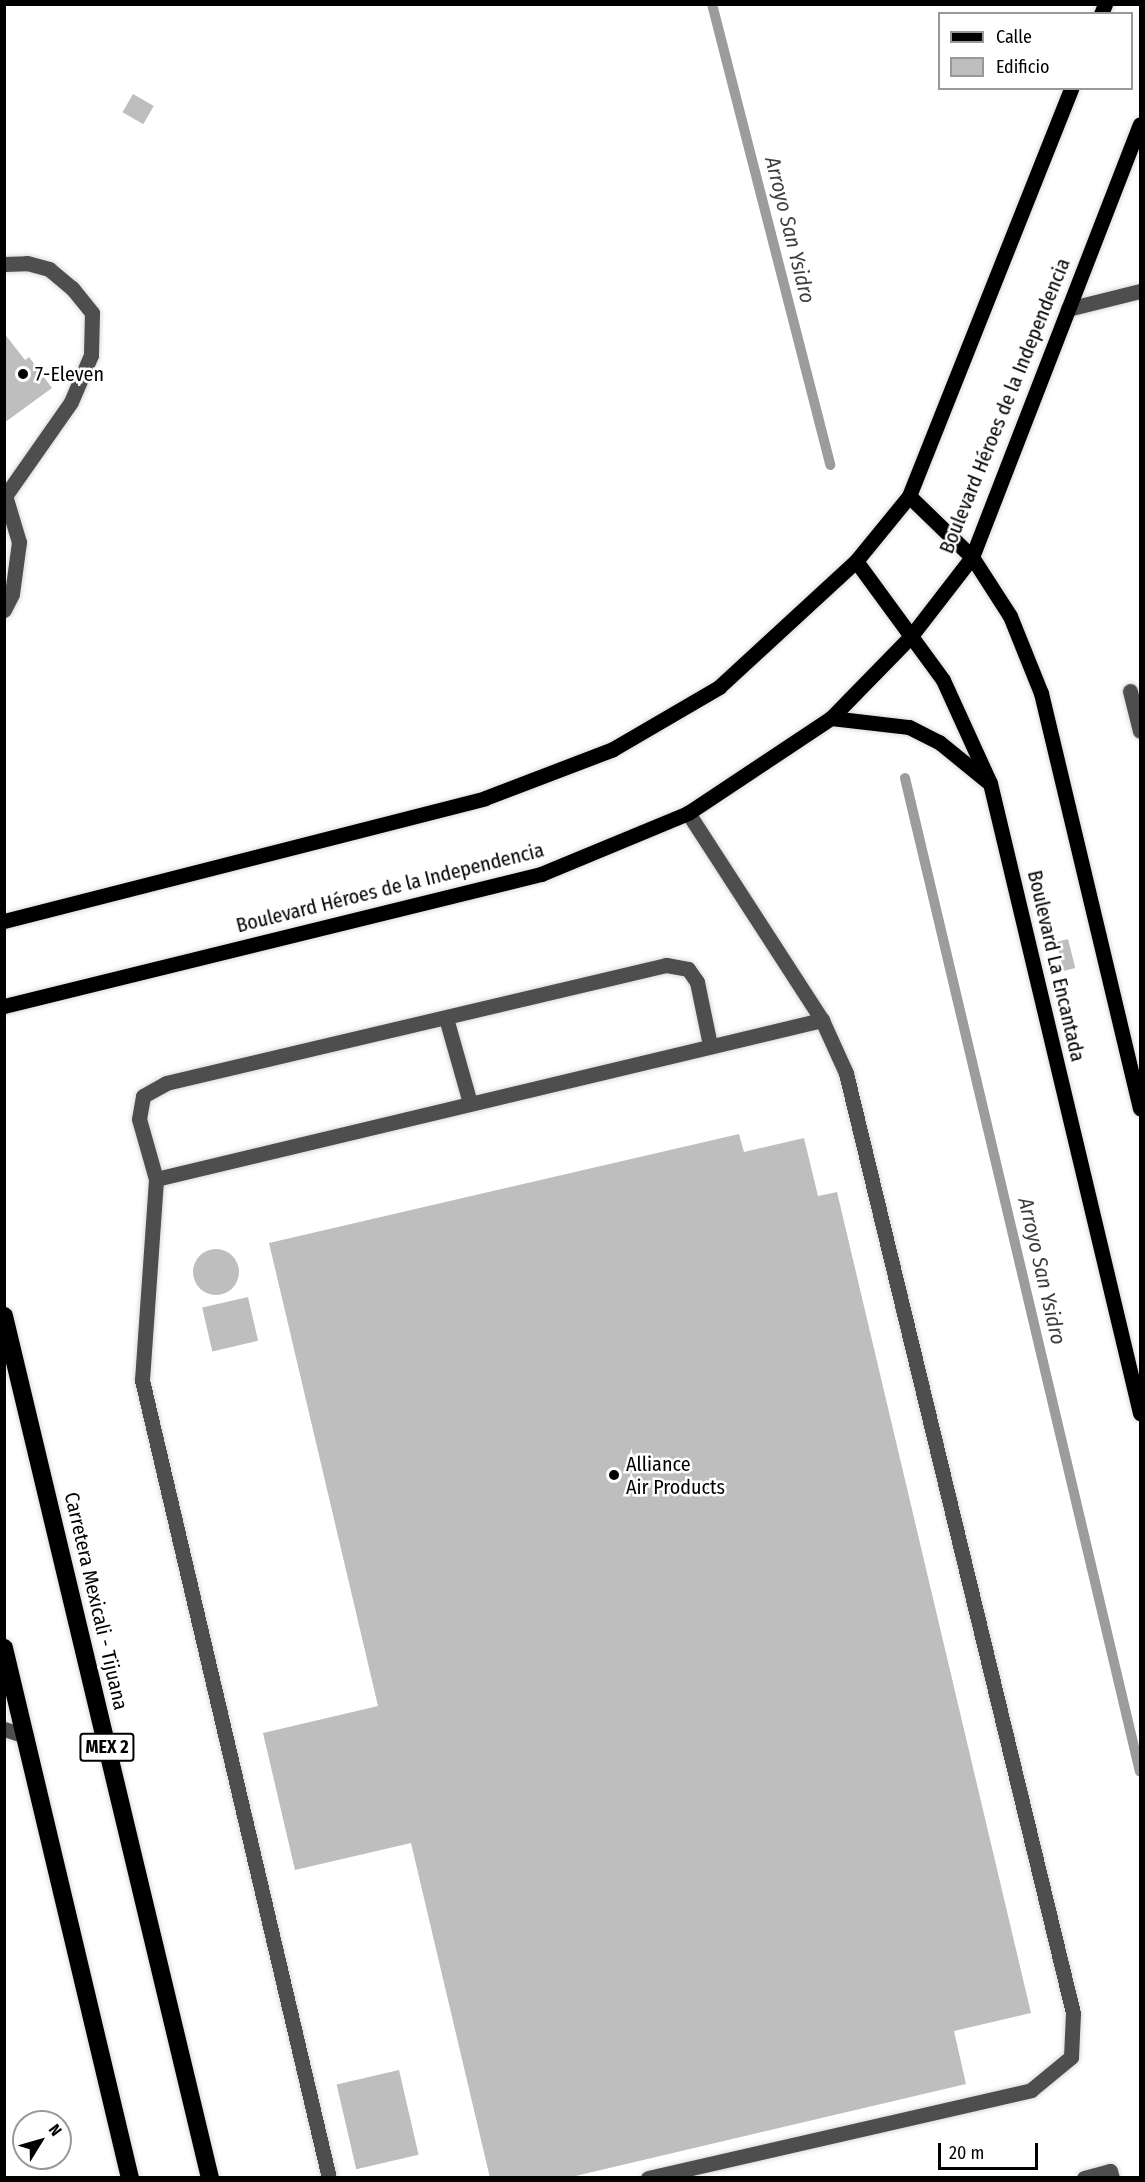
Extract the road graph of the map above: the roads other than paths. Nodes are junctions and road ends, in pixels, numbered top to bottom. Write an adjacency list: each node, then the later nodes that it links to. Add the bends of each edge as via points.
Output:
1 (1070, 90): 7 (main road)
2 (1140, 125): 5 (main road, Boulevard Héroes de la Independencia)
3 (4, 264): 6 (lane, via 27,263 49,269 72,288 92,313 91,355 71,402)
4 (1140, 291): 5 (lane)
5 (1068, 309): 8 (main road, Boulevard Héroes de la Independencia)
6 (5, 494): 10 (lane, via 19,542)
7 (909, 496): 8 (main road); 9 (main road)
8 (972, 557): 12 (main road, Boulevard Héroes de la Independencia); 24 (main road, via 1010,616 1041,693)
9 (856, 561): 12 (main road, Boulevard La Encantada); 18 (main road, via 719,687 613,749 485,798)
10 (8, 595): 11 (lane)
11 (4, 610)
12 (911, 636): 14 (main road, Boulevard Héroes de la Independencia); 16 (main road, Boulevard La Encantada, via 943,680)
13 (1130, 691): 15 (lane)
14 (831, 718): 16 (main road, via 909,727 939,742); 17 (main road, Boulevard Héroes de la Independencia)
15 (1140, 731)
16 (990, 783): 27 (main road, Boulevard La Encantada)
17 (688, 813): 19 (main road, Boulevard Héroes de la Independencia, via 541,874); 21 (lane)
18 (4, 921)
19 (4, 1006)
20 (446, 1018): 22 (lane, via 666,965 688,969 697,982); 23 (lane); 25 (lane, via 166,1083 151,1091 143,1096 139,1119)
21 (822, 1020): 22 (lane); 34 (lane, via 846,1073 1071,2001 1071,2057 1031,2090)
22 (710, 1045): 23 (lane)
23 (470, 1103): 25 (lane)
24 (1140, 1108)
25 (156, 1179): 33 (lane, via 142,1380)
26 (4, 1316): 32 (highway, Carretera Mexicali - Tijuana / MEX 2)
27 (1140, 1413)
28 (4, 1648): 30 (highway)
29 (4, 1730): 30 (lane)
30 (26, 1736): 31 (highway)
31 (130, 2178)
32 (210, 2178)
33 (329, 2178)
34 (648, 2178)
35 (1084, 2178): 36 (lane, via 1110,2171)
36 (1112, 2178)

